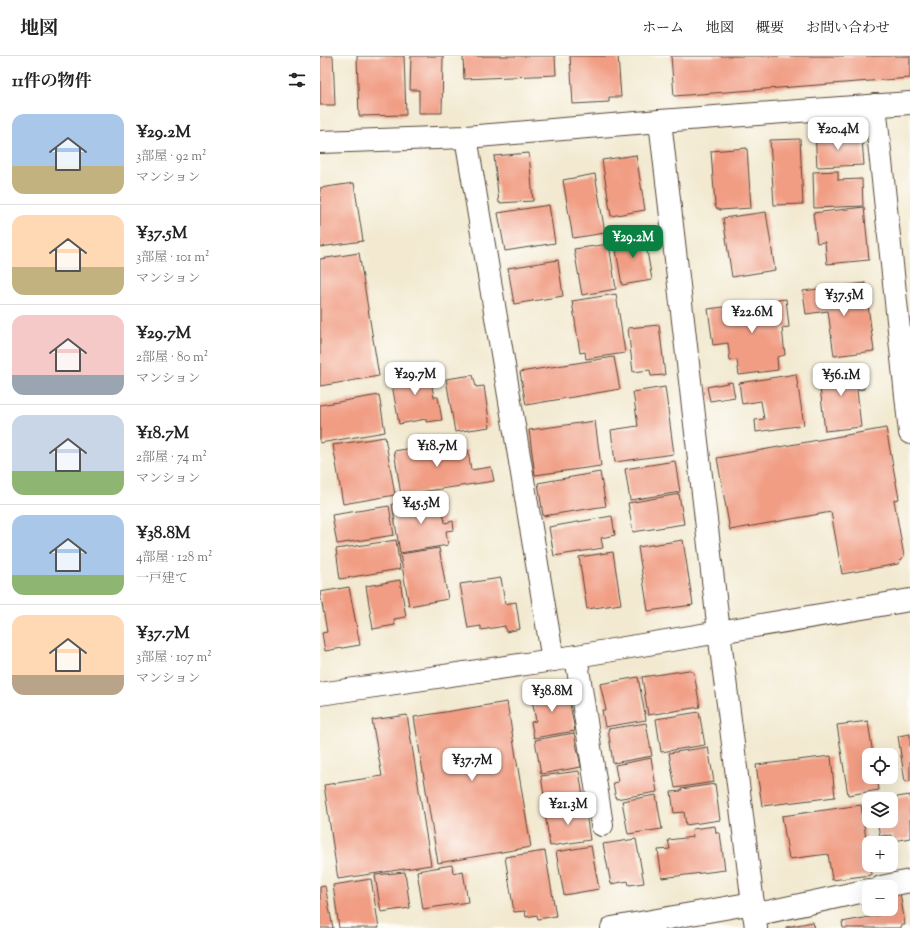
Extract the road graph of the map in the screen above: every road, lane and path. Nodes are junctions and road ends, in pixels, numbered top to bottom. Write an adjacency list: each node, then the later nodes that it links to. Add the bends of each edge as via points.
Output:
1 (910, 103): 2 (street)
2 (875, 105): 3 (street); 6 (street)
3 (660, 121): 4 (street); 8 (street)
4 (466, 137): 5 (street); 10 (street)
5 (320, 142)
6 (910, 433)
7 (910, 600): 8 (street)
8 (719, 632): 9 (street); 16 (street)
9 (576, 656): 10 (street); 12 (street)
10 (553, 660): 11 (street)
11 (320, 694)
12 (602, 825)
13 (910, 881): 14 (street)
14 (898, 883)
15 (862, 892): 16 (street)
16 (755, 915): 17 (street)
17 (612, 928)

